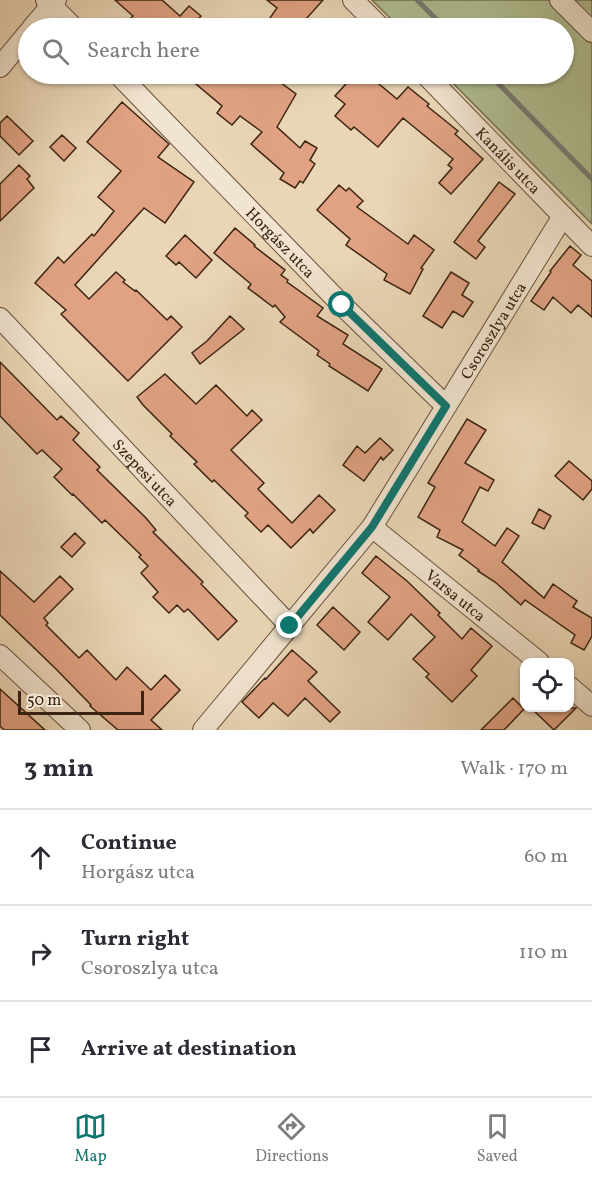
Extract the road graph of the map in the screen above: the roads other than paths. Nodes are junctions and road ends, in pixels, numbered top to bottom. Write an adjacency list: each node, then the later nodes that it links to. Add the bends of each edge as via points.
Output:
1 (353, 0): 6 (street)
2 (560, 0): 7 (street)
3 (51, 2): 4 (street); 5 (street)
4 (39, 18)
5 (66, 18)
6 (371, 18)
7 (592, 32)
8 (18, 45): 9 (street)
9 (0, 67)
10 (128, 84): 15 (street, Horgász utca)
11 (435, 84): 12 (street, Kanális utca)
12 (563, 216): 13 (street, Kanális utca); 15 (street, Csoroszlya utca)
13 (592, 246)
14 (0, 318): 17 (street, Szepesi utca)
15 (446, 406): 16 (street, Csoroszlya utca)
16 (372, 527): 17 (street, Csoroszlya utca); 19 (street, Varsa utca)
17 (290, 626): 22 (street, Csoroszlya utca)
18 (0, 655): 23 (street)
19 (533, 658)
20 (574, 690): 21 (street)
21 (592, 706)
22 (208, 728)
23 (80, 730)

